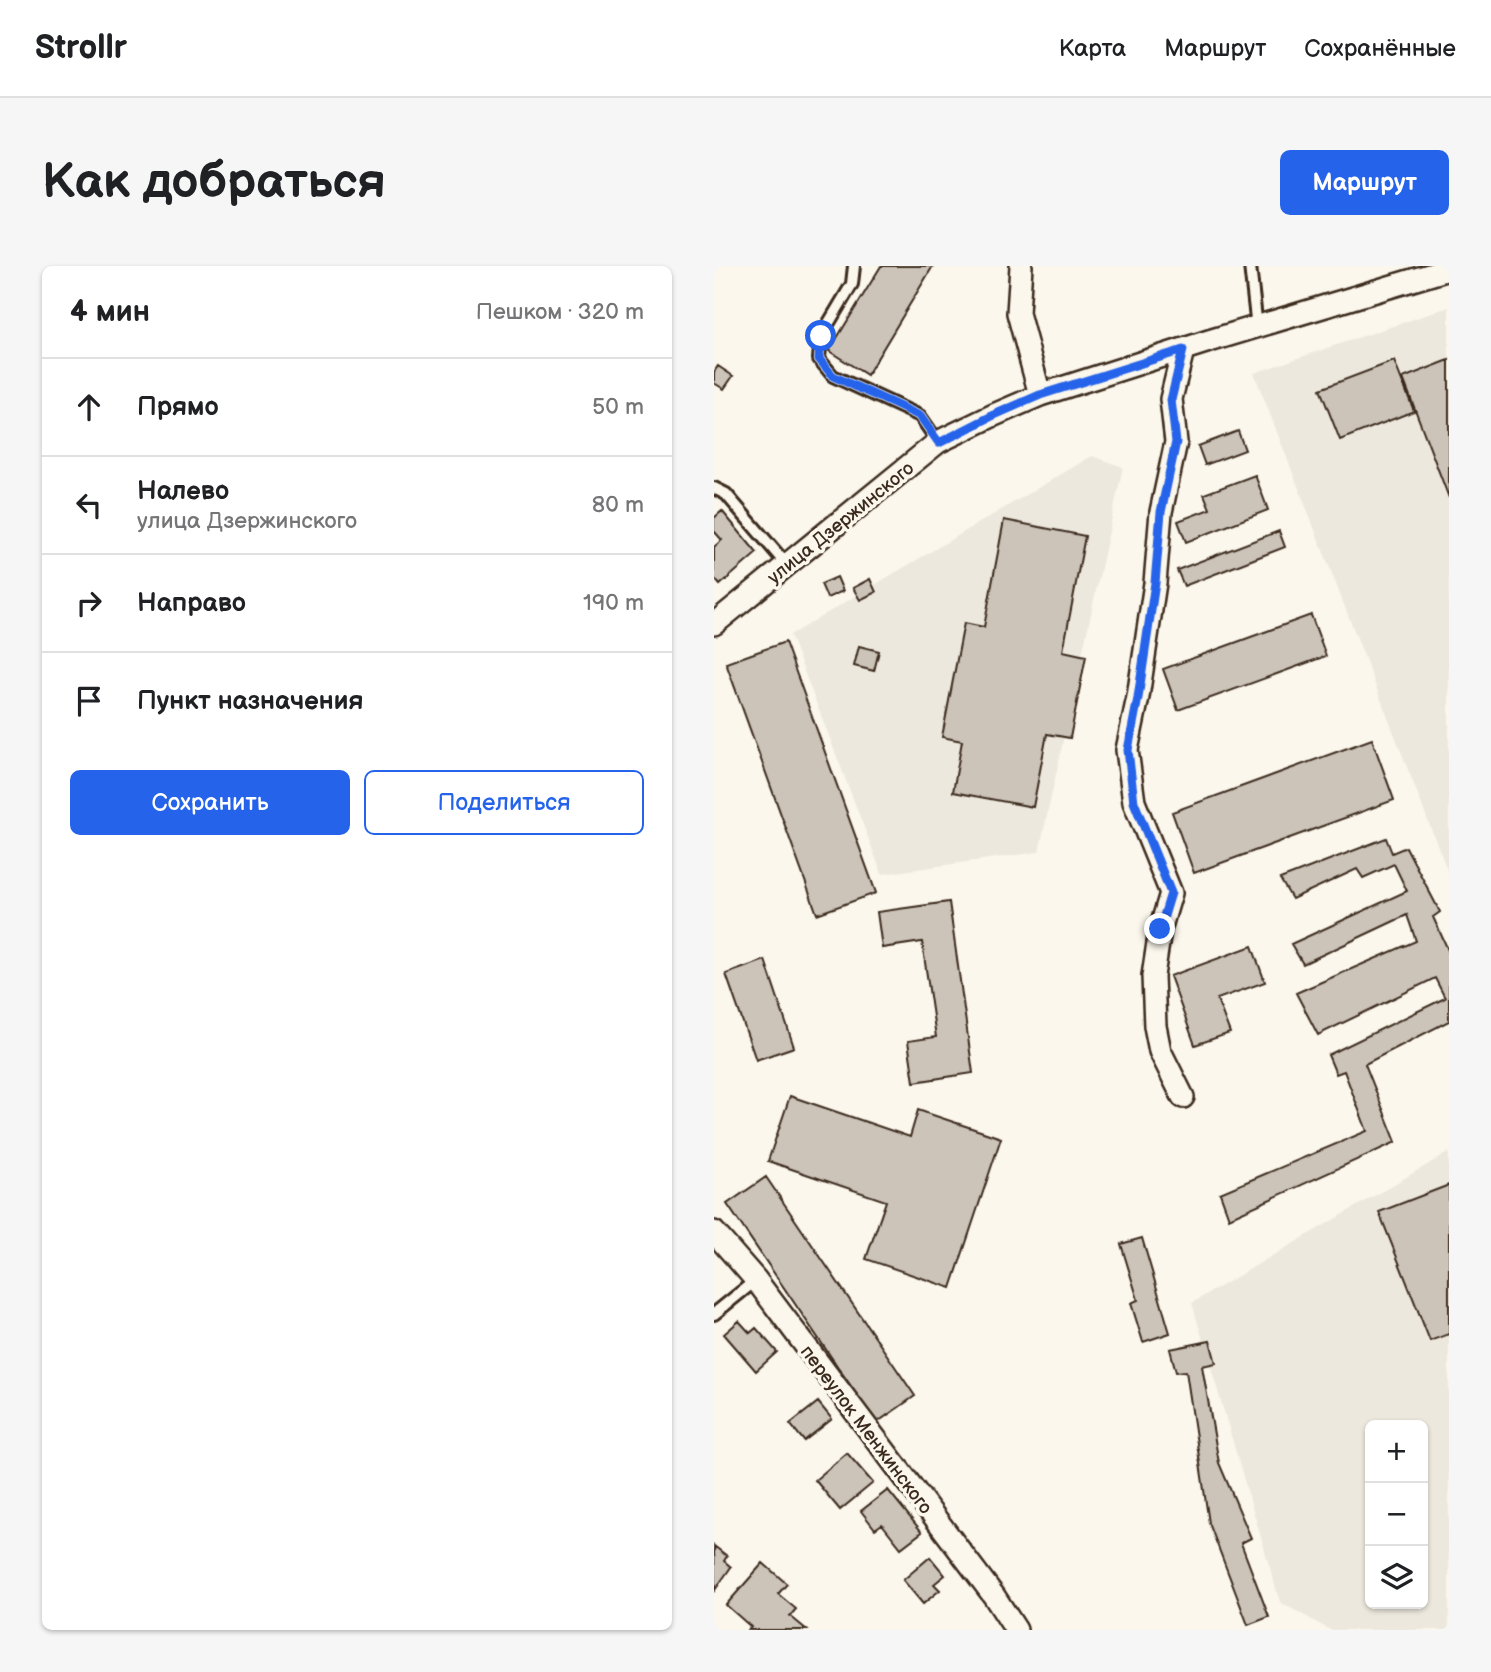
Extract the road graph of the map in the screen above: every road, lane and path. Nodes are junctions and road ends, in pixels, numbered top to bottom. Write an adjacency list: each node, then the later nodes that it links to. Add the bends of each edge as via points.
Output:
1 (855, 266): 8 (lane, via 852,284 821,336 819,359 833,376 920,416)
2 (1021, 266): 7 (street, via 1018,313)
3 (1250, 266): 5 (lane)
4 (1449, 269): 5 (street, улица Дзержинского)
5 (1257, 328): 6 (street, улица Дзержинского)
6 (1183, 350): 7 (street, улица Дзержинского); 12 (street, via 1171,400 1176,442 1161,512 1155,583 1128,750 1134,802 1171,893 1153,976 1160,1051)
7 (1040, 395): 8 (street, улица Дзержинского)
8 (939, 443): 10 (street, улица Дзержинского)
9 (714, 488): 10 (lane, via 726,494)
10 (786, 564): 11 (street, улица Дзержинского)
11 (714, 624)
12 (1183, 1097)
13 (714, 1232): 14 (street, переулок Менжинского)
14 (755, 1280): 15 (lane); 16 (street, переулок Менжинского)
15 (714, 1314)
16 (1016, 1630)

